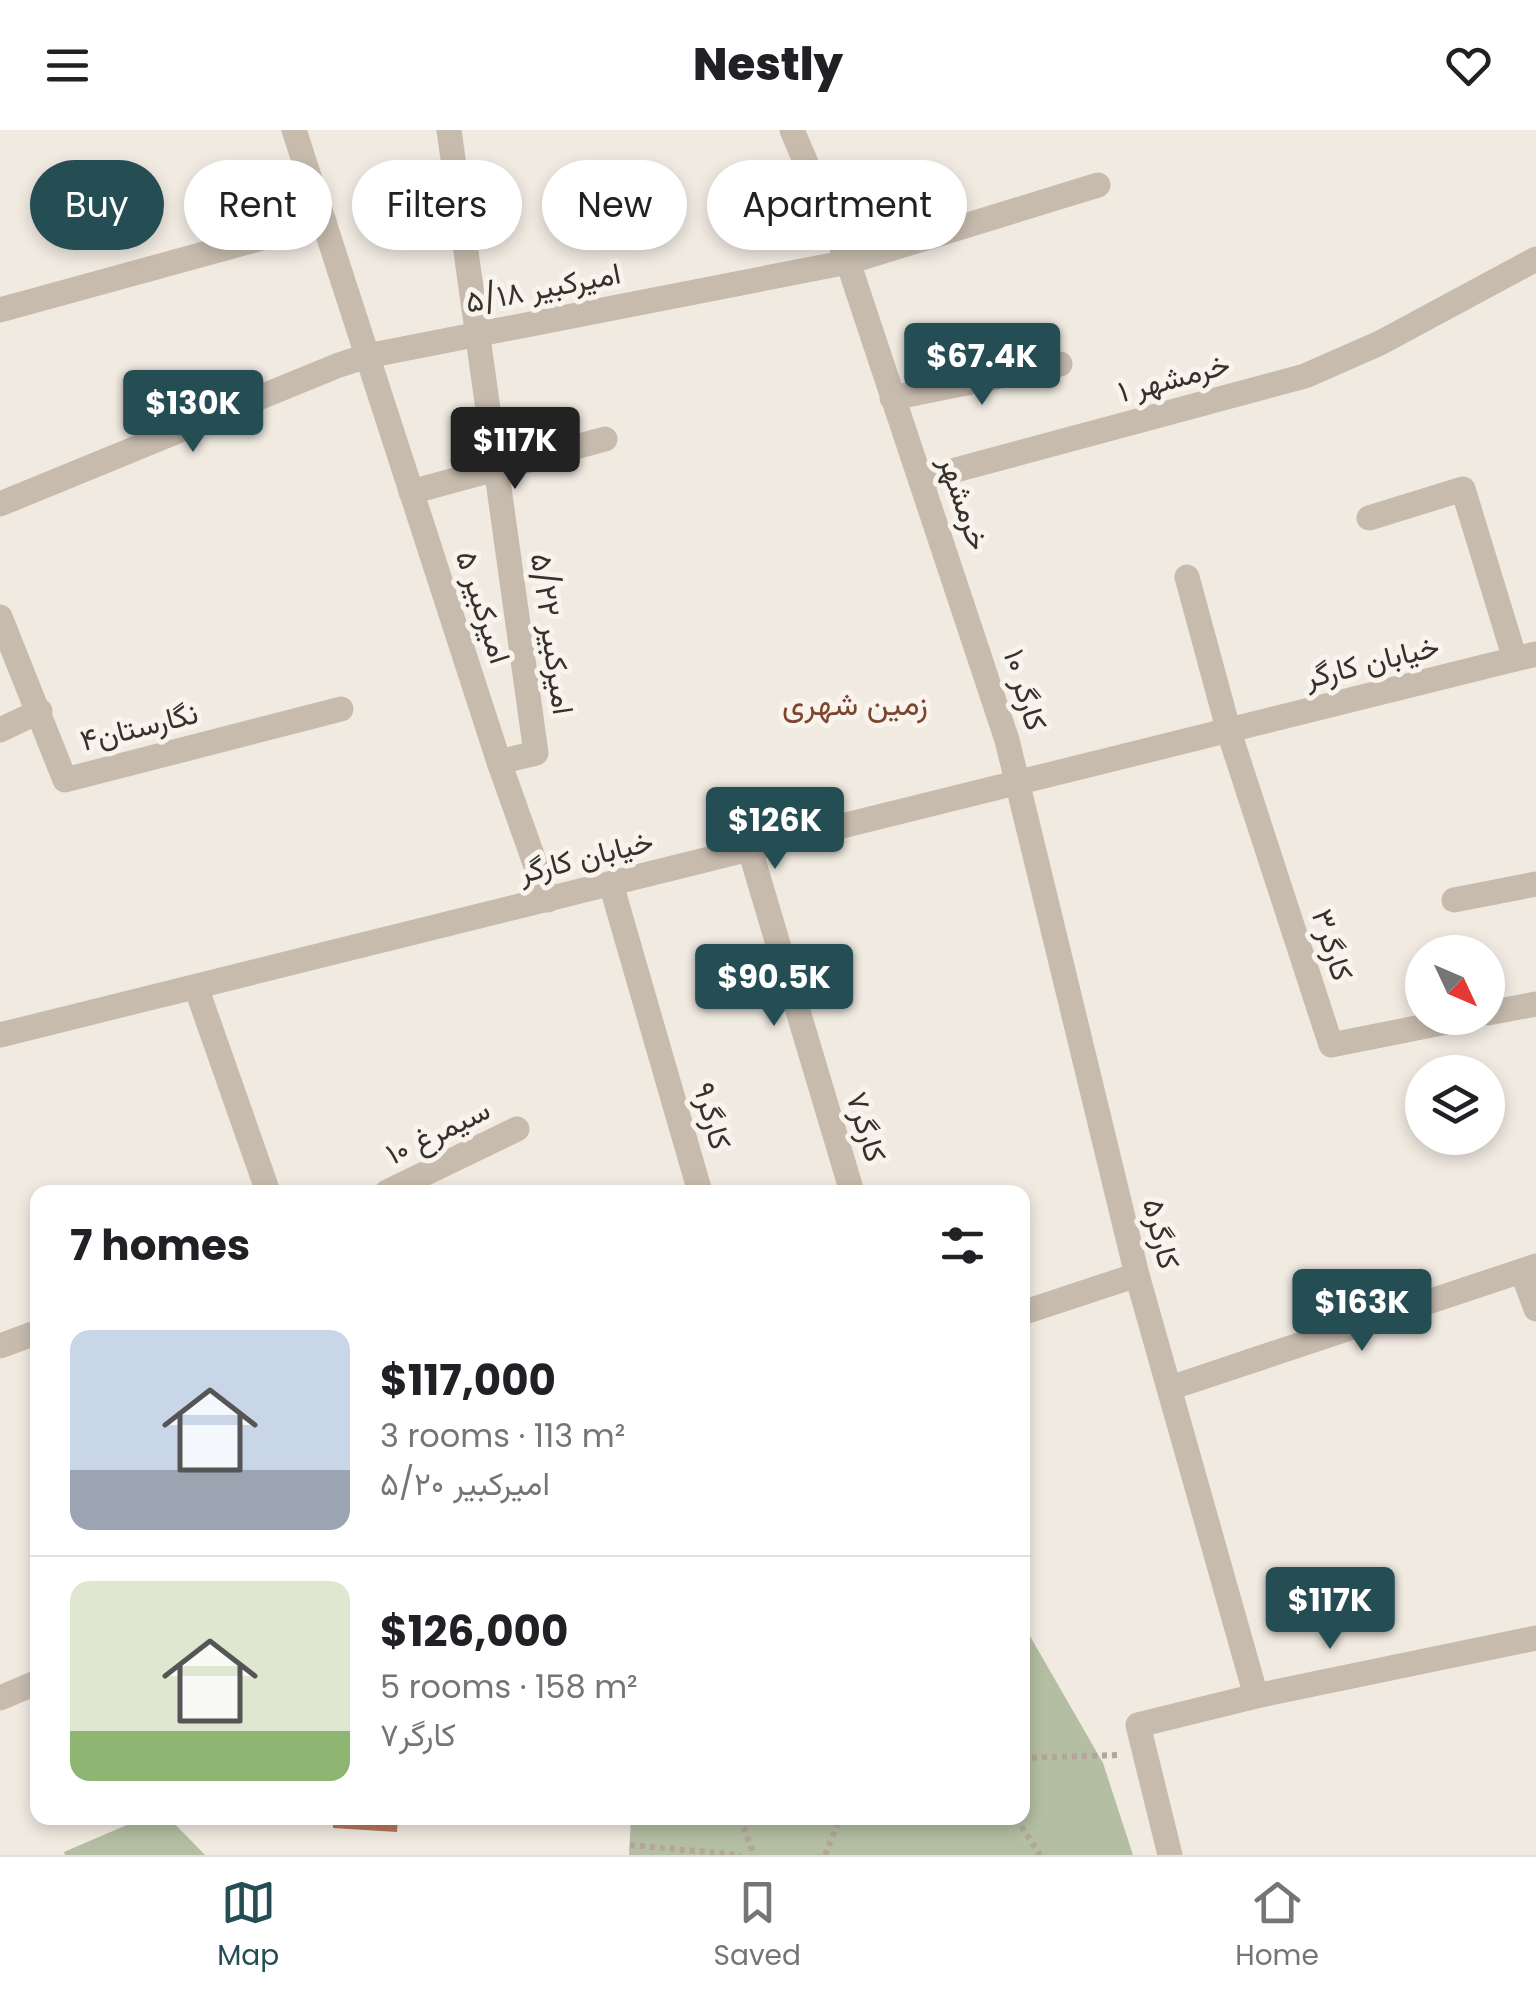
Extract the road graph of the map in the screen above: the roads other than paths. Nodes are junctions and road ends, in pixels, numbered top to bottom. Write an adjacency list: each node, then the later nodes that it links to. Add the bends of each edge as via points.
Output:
1 (294, 130): 4 (street, امیرکبیر ۵)
2 (449, 130): 27 (street, امیرکبیر ۵/۲۲, via 536,752)
3 (792, 130): 9 (street, خرمشهر)
4 (304, 160)
5 (1098, 185): 9 (street, امیرکبیر ۵/۱۸)
6 (332, 246): 11 (street, امیرکبیر ۵)
7 (218, 250): 10 (street)
8 (1536, 259): 15 (street, خرمشهر ۱, via 1305,376)
9 (848, 262): 11 (street, امیرکبیر ۵/۱۸); 13 (street, خرمشهر)
10 (0, 310)
11 (368, 356): 16 (street, امیرکبیر ۵); 17 (street, امیرکبیر ۵/۱۸)
12 (1060, 364): 13 (street)
13 (892, 398): 15 (street, خرمشهر)
14 (605, 439): 16 (street)
15 (922, 479): 20 (street, خرمشهر)
16 (411, 492): 27 (street, امیرکبیر ۵)
17 (0, 504)
18 (1370, 518): 22 (street, via 1463,489)
19 (1186, 577): 26 (street)
20 (968, 616): 28 (street, کارگر ۱۰)
21 (0, 617): 24 (street, نگارستان۴)
22 (1525, 657): 26 (street, خیابان کارگر)
23 (340, 708): 24 (street, نگارستان۴, via 65,780)
24 (40, 711): 25 (street)
25 (0, 730)
26 (1229, 732): 28 (street, خیابان کارگر); 37 (street, کارگر۳, via 1331,1045)
27 (499, 762): 32 (street, امیرکبیر ۵)
28 (1018, 783): 29 (street, خیابان کارگر); 45 (street, کارگر۵)
29 (750, 850): 30 (street, خیابان کارگر); 43 (street, کارگر۷)
30 (612, 884): 32 (street, خیابان کارگر); 42 (street, کارگر۹)
31 (1536, 884): 33 (street)
32 (548, 900): 34 (street, خیابان کارگر)
33 (1454, 900)
34 (196, 987): 38 (street, خیابان کارگر); 40 (street)
35 (1536, 1004): 36 (street)
36 (1505, 1010)
37 (1405, 1030)
38 (0, 1036)
39 (517, 1129): 41 (street, سیمرغ ۱۰)
40 (266, 1185)
41 (402, 1185)
42 (698, 1185)
43 (850, 1185)
44 (1529, 1269): 47 (street); 50 (street)
45 (1137, 1275): 46 (street); 50 (street, کارگر۵)
46 (1030, 1310)
47 (1536, 1310)
48 (30, 1335): 49 (street)
49 (0, 1346)
50 (1170, 1388): 53 (street, کارگر۵)
51 (1535, 1640): 53 (street)
52 (30, 1685): 54 (street)
53 (1256, 1696): 55 (street, via 1138,1725)
54 (0, 1698)
55 (1170, 1855)

